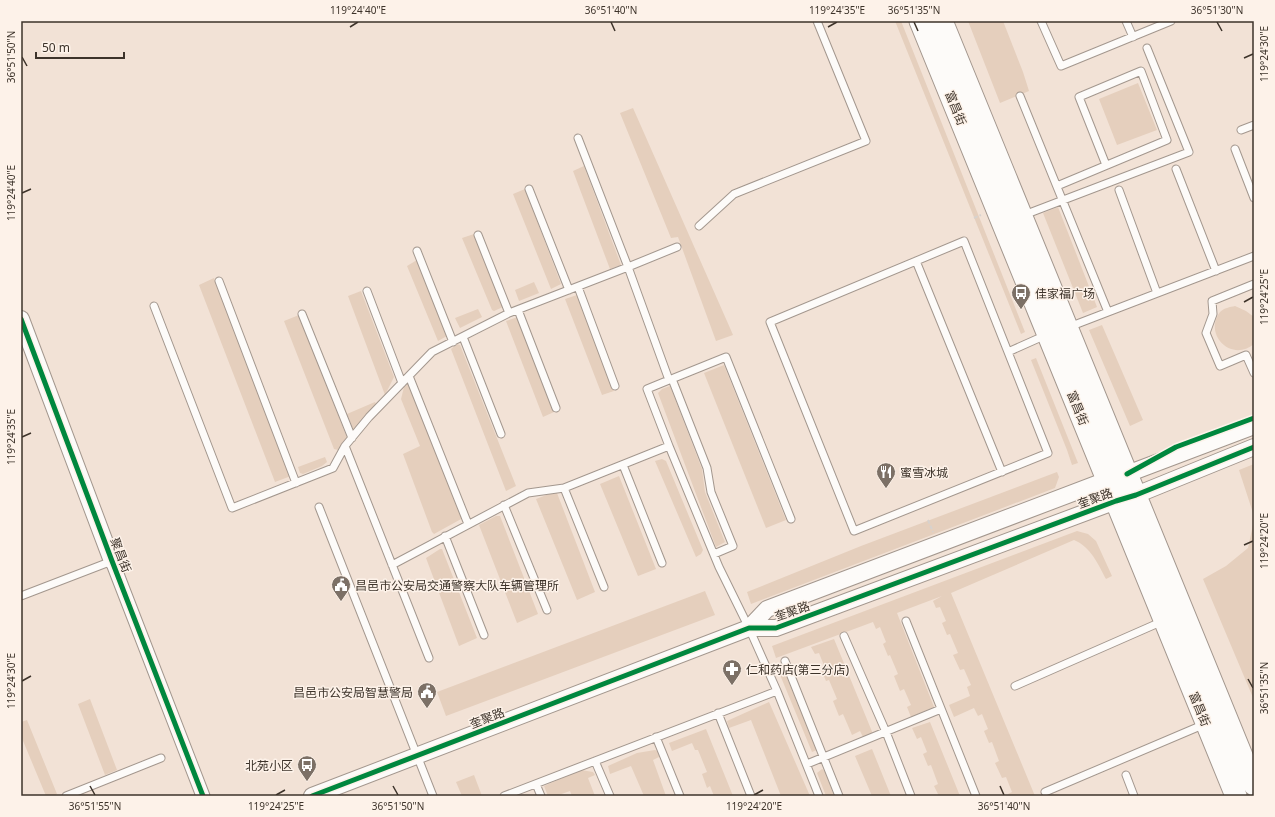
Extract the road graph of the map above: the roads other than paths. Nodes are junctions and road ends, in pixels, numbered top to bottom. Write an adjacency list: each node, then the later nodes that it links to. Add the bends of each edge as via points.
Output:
1 (817, 21): 22 (lane, via 866,141 734,194)
2 (920, 21): 43 (main road, 富昌街)
3 (942, 21): 21 (main road, 富昌街)
4 (1041, 21): 7 (lane, via 1061,66)
5 (1126, 21): 7 (lane)
6 (1171, 21): 7 (lane)
7 (1133, 37)
8 (1147, 48): 20 (lane, via 1189,152)
9 (1020, 96): 16 (lane)
10 (1254, 125): 11 (lane)
11 (1241, 130)
12 (578, 138): 28 (lane)
13 (1235, 149): 19 (lane)
14 (1106, 165): 14 (lane, via 1167,140 1141,72 1078,97); 16 (lane)
15 (1176, 169): 29 (lane)
16 (1057, 186): 20 (lane)
17 (529, 189): 33 (lane)
18 (1119, 190): 35 (lane)
19 (1254, 198)
20 (1063, 200): 21 (lane); 38 (lane)
21 (1022, 216): 42 (main road, 富昌街)
22 (699, 226)
23 (478, 235): 40 (lane)
24 (677, 247): 28 (lane)
25 (417, 251): 45 (lane)
26 (1254, 256): 29 (lane)
27 (916, 261): 46 (lane, via 964,241); 60 (lane); 60 (lane, via 770,322 854,531)
28 (628, 267): 32 (lane); 49 (lane)
29 (1216, 271): 35 (lane)
30 (219, 281): 63 (lane)
31 (1254, 284): 47 (lane, via 1212,301 1213,314 1206,333 1220,366 1246,355)
32 (578, 286): 33 (lane); 51 (lane)
33 (568, 290): 37 (lane)
34 (367, 291): 50 (lane)
35 (1157, 293): 38 (lane)
36 (154, 306): 63 (lane, via 232,508)
37 (518, 310): 40 (lane); 52 (lane)
38 (1108, 312): 42 (lane)
39 (302, 314): 55 (lane)
40 (509, 314): 44 (lane)
41 (21, 320): 73 (street, 聚昌街)
42 (1067, 328): 61 (main road, 富昌街)
43 (1048, 334): 46 (lane); 62 (main road, 富昌街)
44 (463, 337): 45 (lane); 54 (lane)
45 (453, 342): 48 (lane, via 432,352)
46 (1008, 352): 60 (lane, via 1048,453)
47 (1254, 372)
48 (409, 376): 50 (lane); 70 (lane)
49 (671, 380): 57 (lane, via 647,389); 69 (lane, via 726,357); 72 (lane, via 707,468 711,492 733,546)
50 (402, 383): 55 (lane)
51 (615, 386)
52 (556, 408)
53 (1254, 426): 61 (street)
54 (501, 434)
55 (352, 438): 56 (lane)
56 (345, 446): 63 (lane, via 333,468); 75 (lane)
57 (669, 446): 59 (lane); 72 (lane)
58 (1254, 447): 65 (street, 奎聚路)
59 (623, 465): 64 (lane); 74 (lane)
60 (1002, 472)
61 (1127, 474): 62 (street); 65 (main road, 富昌街)
62 (1107, 480): 66 (main road, 富昌街); 81 (street, via 768,609)
63 (296, 483)
64 (564, 488): 67 (lane, via 528,492); 76 (lane)
65 (1136, 495): 66 (street, 奎聚路); 100 (main road, 富昌街)
66 (1116, 501): 80 (main road, 富昌街); 81 (street, 奎聚路, via 776,628)
67 (504, 505): 70 (lane); 78 (lane)
68 (319, 507): 93 (lane)
69 (790, 519)
70 (468, 524): 71 (lane)
71 (445, 536): 75 (lane); 82 (lane)
72 (714, 554): 81 (lane)
73 (112, 561): 77 (lane); 103 (street, 聚昌街)
74 (662, 563)
75 (392, 565): 84 (lane)
76 (604, 587)
77 (21, 596)
78 (547, 610)
79 (906, 620): 88 (lane)
80 (1164, 621): 86 (lane); 90 (main road, 富昌街)
81 (750, 628): 87 (lane); 93 (street, 奎聚路)
82 (484, 635)
83 (844, 636): 91 (lane)
84 (429, 658)
85 (785, 661): 94 (lane)
86 (1015, 686)
87 (777, 691): 89 (lane); 97 (lane)
88 (942, 709): 91 (lane); 114 (lane)
89 (718, 713): 92 (lane); 110 (lane)
90 (1206, 723): 101 (lane); 116 (main road, 富昌街)
91 (886, 732): 94 (lane); 113 (lane)
92 (656, 737): 96 (lane); 109 (lane)
93 (417, 756): 104 (street, 奎聚路); 105 (lane)
94 (824, 757): 97 (lane); 112 (lane)
95 (162, 758): 102 (lane)
96 (595, 761): 99 (lane); 108 (lane)
97 (807, 764): 111 (lane)
98 (1126, 775): 115 (lane)
99 (536, 784): 106 (lane); 107 (lane)
100 (1254, 785)
101 (1045, 792)
102 (66, 796)
103 (203, 796)
104 (312, 796)
105 (433, 796)
106 (504, 796)
107 (541, 796)
108 (610, 796)
109 (680, 796)
110 (751, 796)
111 (819, 796)
112 (839, 796)
113 (911, 796)
114 (976, 796)
115 (1134, 796)
116 (1236, 796)

